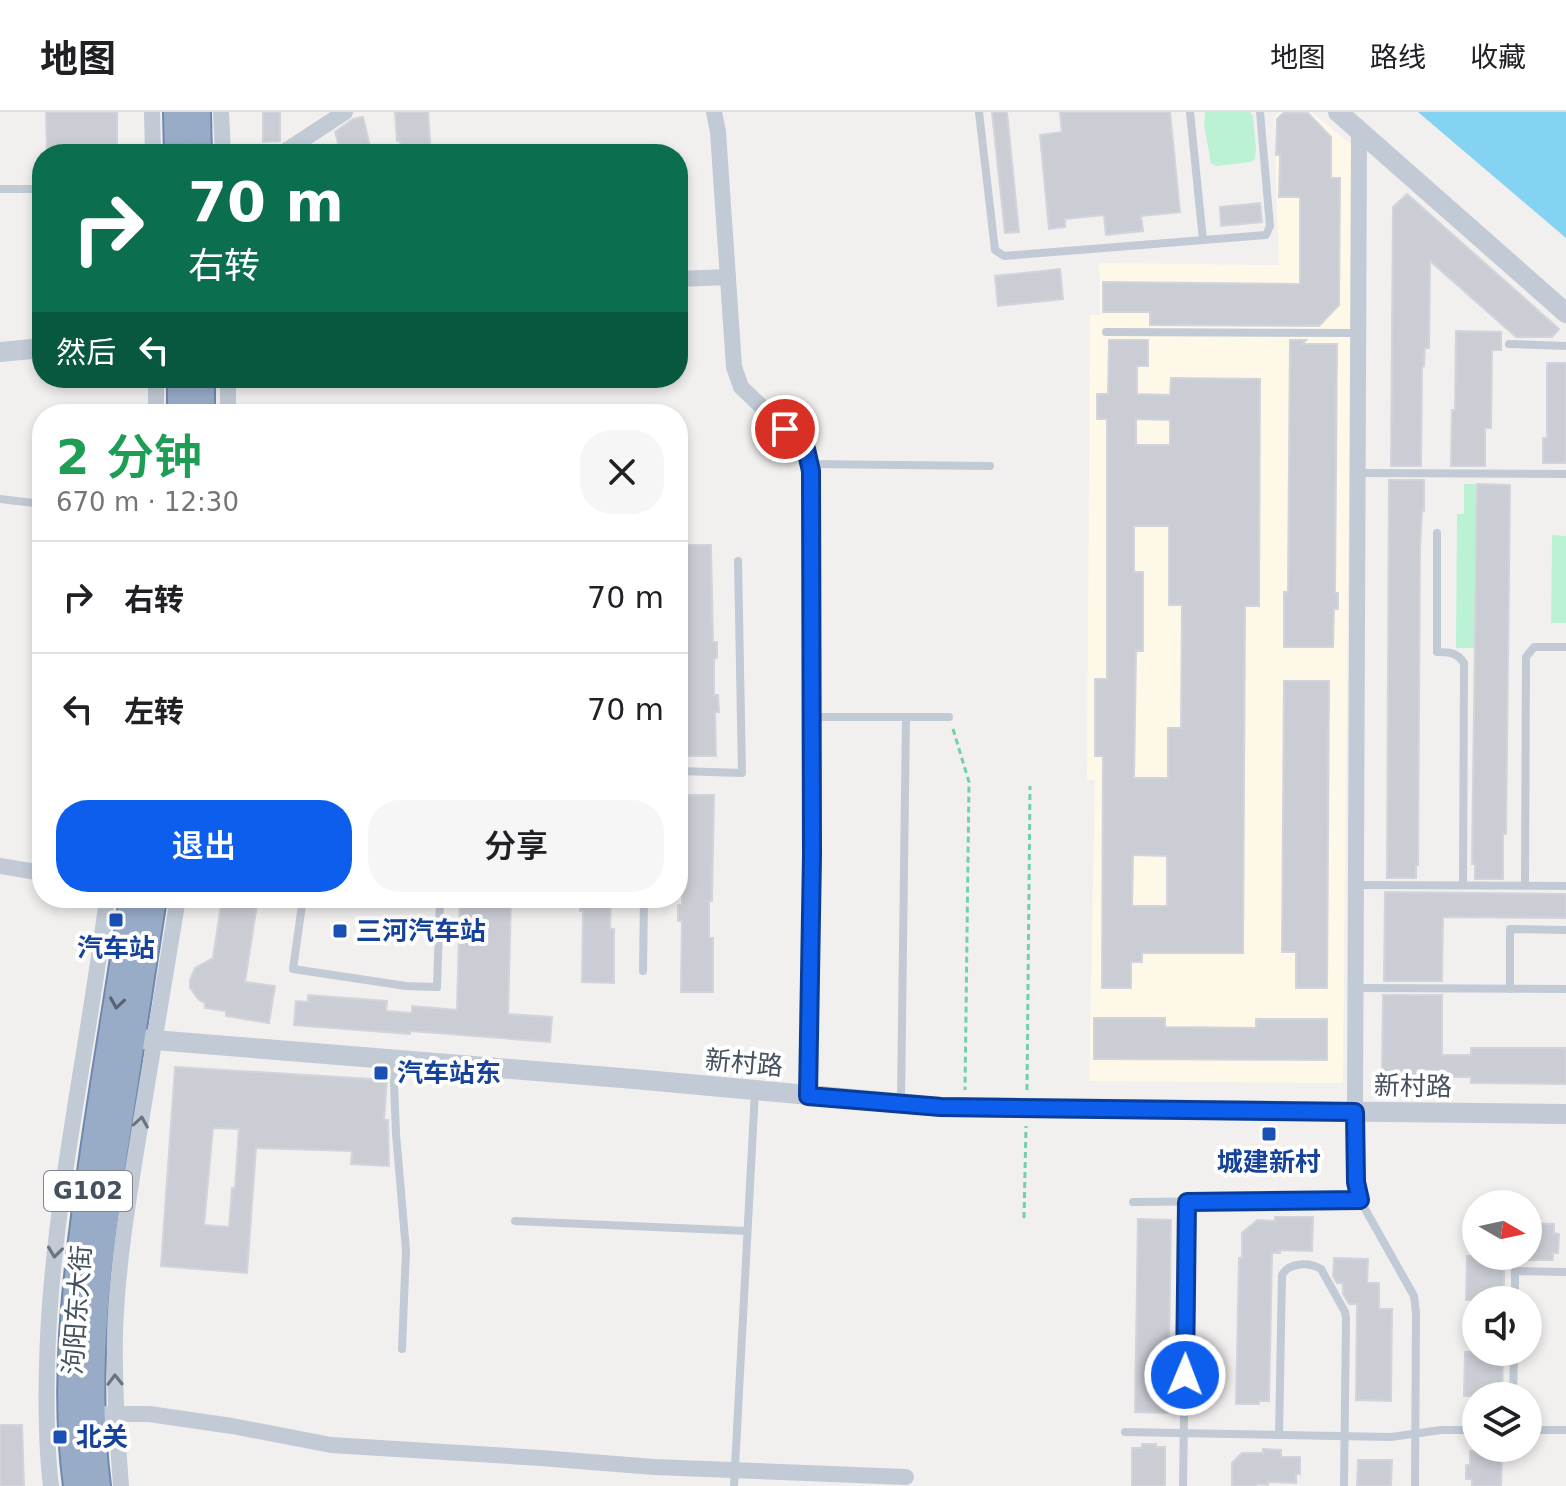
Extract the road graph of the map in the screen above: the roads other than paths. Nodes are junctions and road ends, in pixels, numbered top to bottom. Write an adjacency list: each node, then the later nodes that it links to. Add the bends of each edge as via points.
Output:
1 (152, 112): 12 (street)
2 (177, 112): 13 (highway)
3 (197, 112): 14 (highway)
4 (221, 112): 15 (street)
5 (345, 112): 16 (street)
6 (714, 112): 20 (street)
7 (979, 112): 19 (lane, via 995,250 1004,256)
8 (1190, 112): 19 (lane)
9 (1260, 112): 19 (lane, via 1270,226 1266,235)
10 (1338, 112): 11 (street)
11 (1359, 131): 22 (street); 24 (street)
12 (153, 144)
13 (178, 144)
14 (198, 144)
15 (223, 144)
16 (296, 144)
17 (0, 189): 18 (lane)
18 (32, 189)
19 (1203, 240)
20 (728, 277): 21 (street); 29 (street, via 734,367 741,387 806,449)
21 (688, 279)
22 (1566, 313)
23 (1106, 332): 24 (lane)
24 (1358, 333): 31 (street)
25 (1509, 344): 26 (lane)
26 (1566, 346)
27 (32, 349): 28 (street)
28 (0, 352)
29 (810, 464): 30 (lane); 38 (street)
30 (990, 466)
31 (1358, 473): 32 (lane); 44 (street)
32 (1566, 474)
33 (0, 499): 34 (lane)
34 (32, 503)
35 (1437, 533): 45 (lane, via 1437,652 1460,656 1464,663)
36 (738, 561): 41 (lane, via 742,773)
37 (1566, 647): 46 (lane, via 1534,647 1526,657)
38 (812, 717): 39 (lane); 63 (street)
39 (906, 717): 40 (lane); 64 (lane)
40 (949, 717)
41 (688, 771)
42 (0, 866): 43 (street)
43 (32, 871)
44 (1356, 885): 45 (lane); 57 (street)
45 (1463, 885): 46 (lane)
46 (1525, 885): 47 (lane)
47 (1566, 886)
48 (105, 908): 86 (street, one-way to 86, via 50,1290 46,1415)
49 (133, 908): 60 (highway, 泃阳东大街 / G102, one-way to 60)
50 (152, 908): 60 (highway, 泃阳东大街 / G102)
51 (175, 908): 60 (street)
52 (302, 908): 53 (lane, via 293,969 437,987)
53 (440, 908)
54 (644, 908): 56 (lane)
55 (1566, 930): 58 (lane, via 1510,929)
56 (643, 971)
57 (1356, 988): 58 (lane); 65 (street)
58 (1510, 989): 59 (lane)
59 (1566, 989)
60 (132, 1038): 61 (street, 新村路); 75 (highway, 泃阳东大街 / G102, one-way to 60, via 93,1342 100,1255); 87 (highway, 泃阳东大街 / G102, via 92,1162 76,1291 72,1415)
61 (393, 1059): 62 (street, 新村路); 74 (lane, via 406,1250)
62 (755, 1090): 63 (street, 新村路); 71 (lane)
63 (808, 1096): 64 (street, 新村路)
64 (901, 1104): 65 (street, 新村路)
65 (1355, 1112): 66 (street, 新村路); 67 (lane)
66 (1566, 1114)
67 (1360, 1200): 69 (lane); 81 (lane, via 1414,1296)
68 (1133, 1202): 69 (lane)
69 (1187, 1202): 80 (lane)
70 (515, 1221): 71 (lane)
71 (747, 1231): 85 (lane)
72 (1566, 1272): 73 (lane, via 1515,1271)
73 (1515, 1286)
74 (402, 1349)
75 (104, 1414): 85 (street, via 149,1414 331,1445 654,1467); 88 (highway, 泃阳东大街 / G102); 89 (street)
76 (1462, 1430): 81 (lane)
77 (1542, 1430): 78 (lane)
78 (1566, 1430)
79 (1125, 1432): 80 (lane)
80 (1184, 1433): 82 (lane); 90 (lane)
81 (1415, 1433): 83 (lane); 92 (lane)
82 (1279, 1435): 83 (lane); 83 (lane, via 1282,1275 1292,1265 1315,1265 1345,1312)
83 (1344, 1436): 91 (lane)
84 (906, 1477): 85 (street)
85 (734, 1478)
86 (51, 1486)
87 (77, 1486)
88 (97, 1486)
89 (121, 1486)
90 (1183, 1486)
91 (1344, 1486)
92 (1415, 1486)

